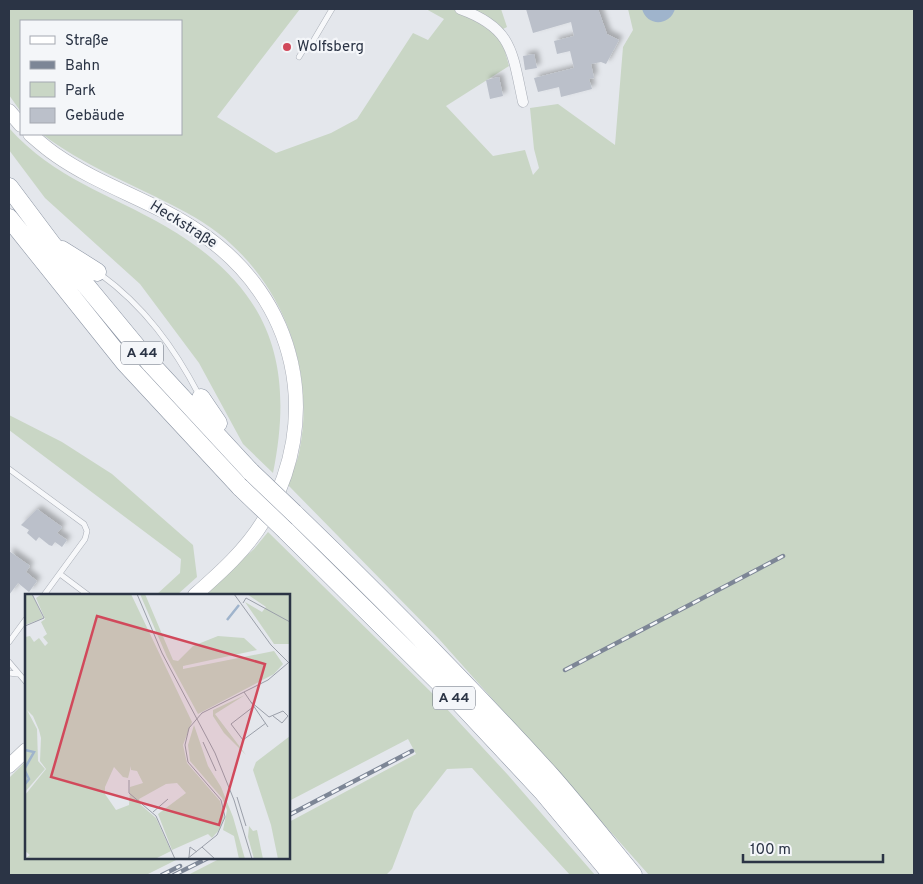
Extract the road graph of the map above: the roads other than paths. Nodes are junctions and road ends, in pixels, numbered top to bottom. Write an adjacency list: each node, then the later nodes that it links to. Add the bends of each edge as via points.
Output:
1 (332, 9): 3 (lane, via 312,43)
2 (460, 9): 4 (street, via 492,24 503,35 510,47)
3 (299, 57)
4 (522, 102)
5 (9, 111): 6 (main road)
6 (20, 124)
7 (31, 135): 18 (main road, Heckstraße, via 56,155 170,214 228,253 267,302 291,357 296,417 293,451 287,472 274,502 248,542)
8 (9, 187): 10 (highway, A 44)
9 (9, 218): 27 (highway, A 44, bridge, via 125,364 241,488 458,702 542,791)
10 (51, 243): 11 (highway); 13 (highway, A 44, via 151,364)
11 (97, 272): 12 (lane, via 135,303 163,334)
12 (201, 398): 13 (highway)
13 (238, 458): 28 (highway, A 44, bridge, via 387,603 472,692 552,778)
14 (9, 469): 15 (lane, via 84,524 87,531 85,539)
15 (60, 574): 16 (lane); 17 (lane)
16 (45, 594)
17 (87, 594)
18 (196, 594)
19 (25, 621): 20 (lane)
20 (9, 642)
21 (9, 662): 23 (lane)
22 (9, 673): 23 (lane)
23 (17, 674): 24 (lane)
24 (25, 681)
25 (25, 751): 26 (main road)
26 (9, 766)
27 (612, 875)
28 (633, 875)

